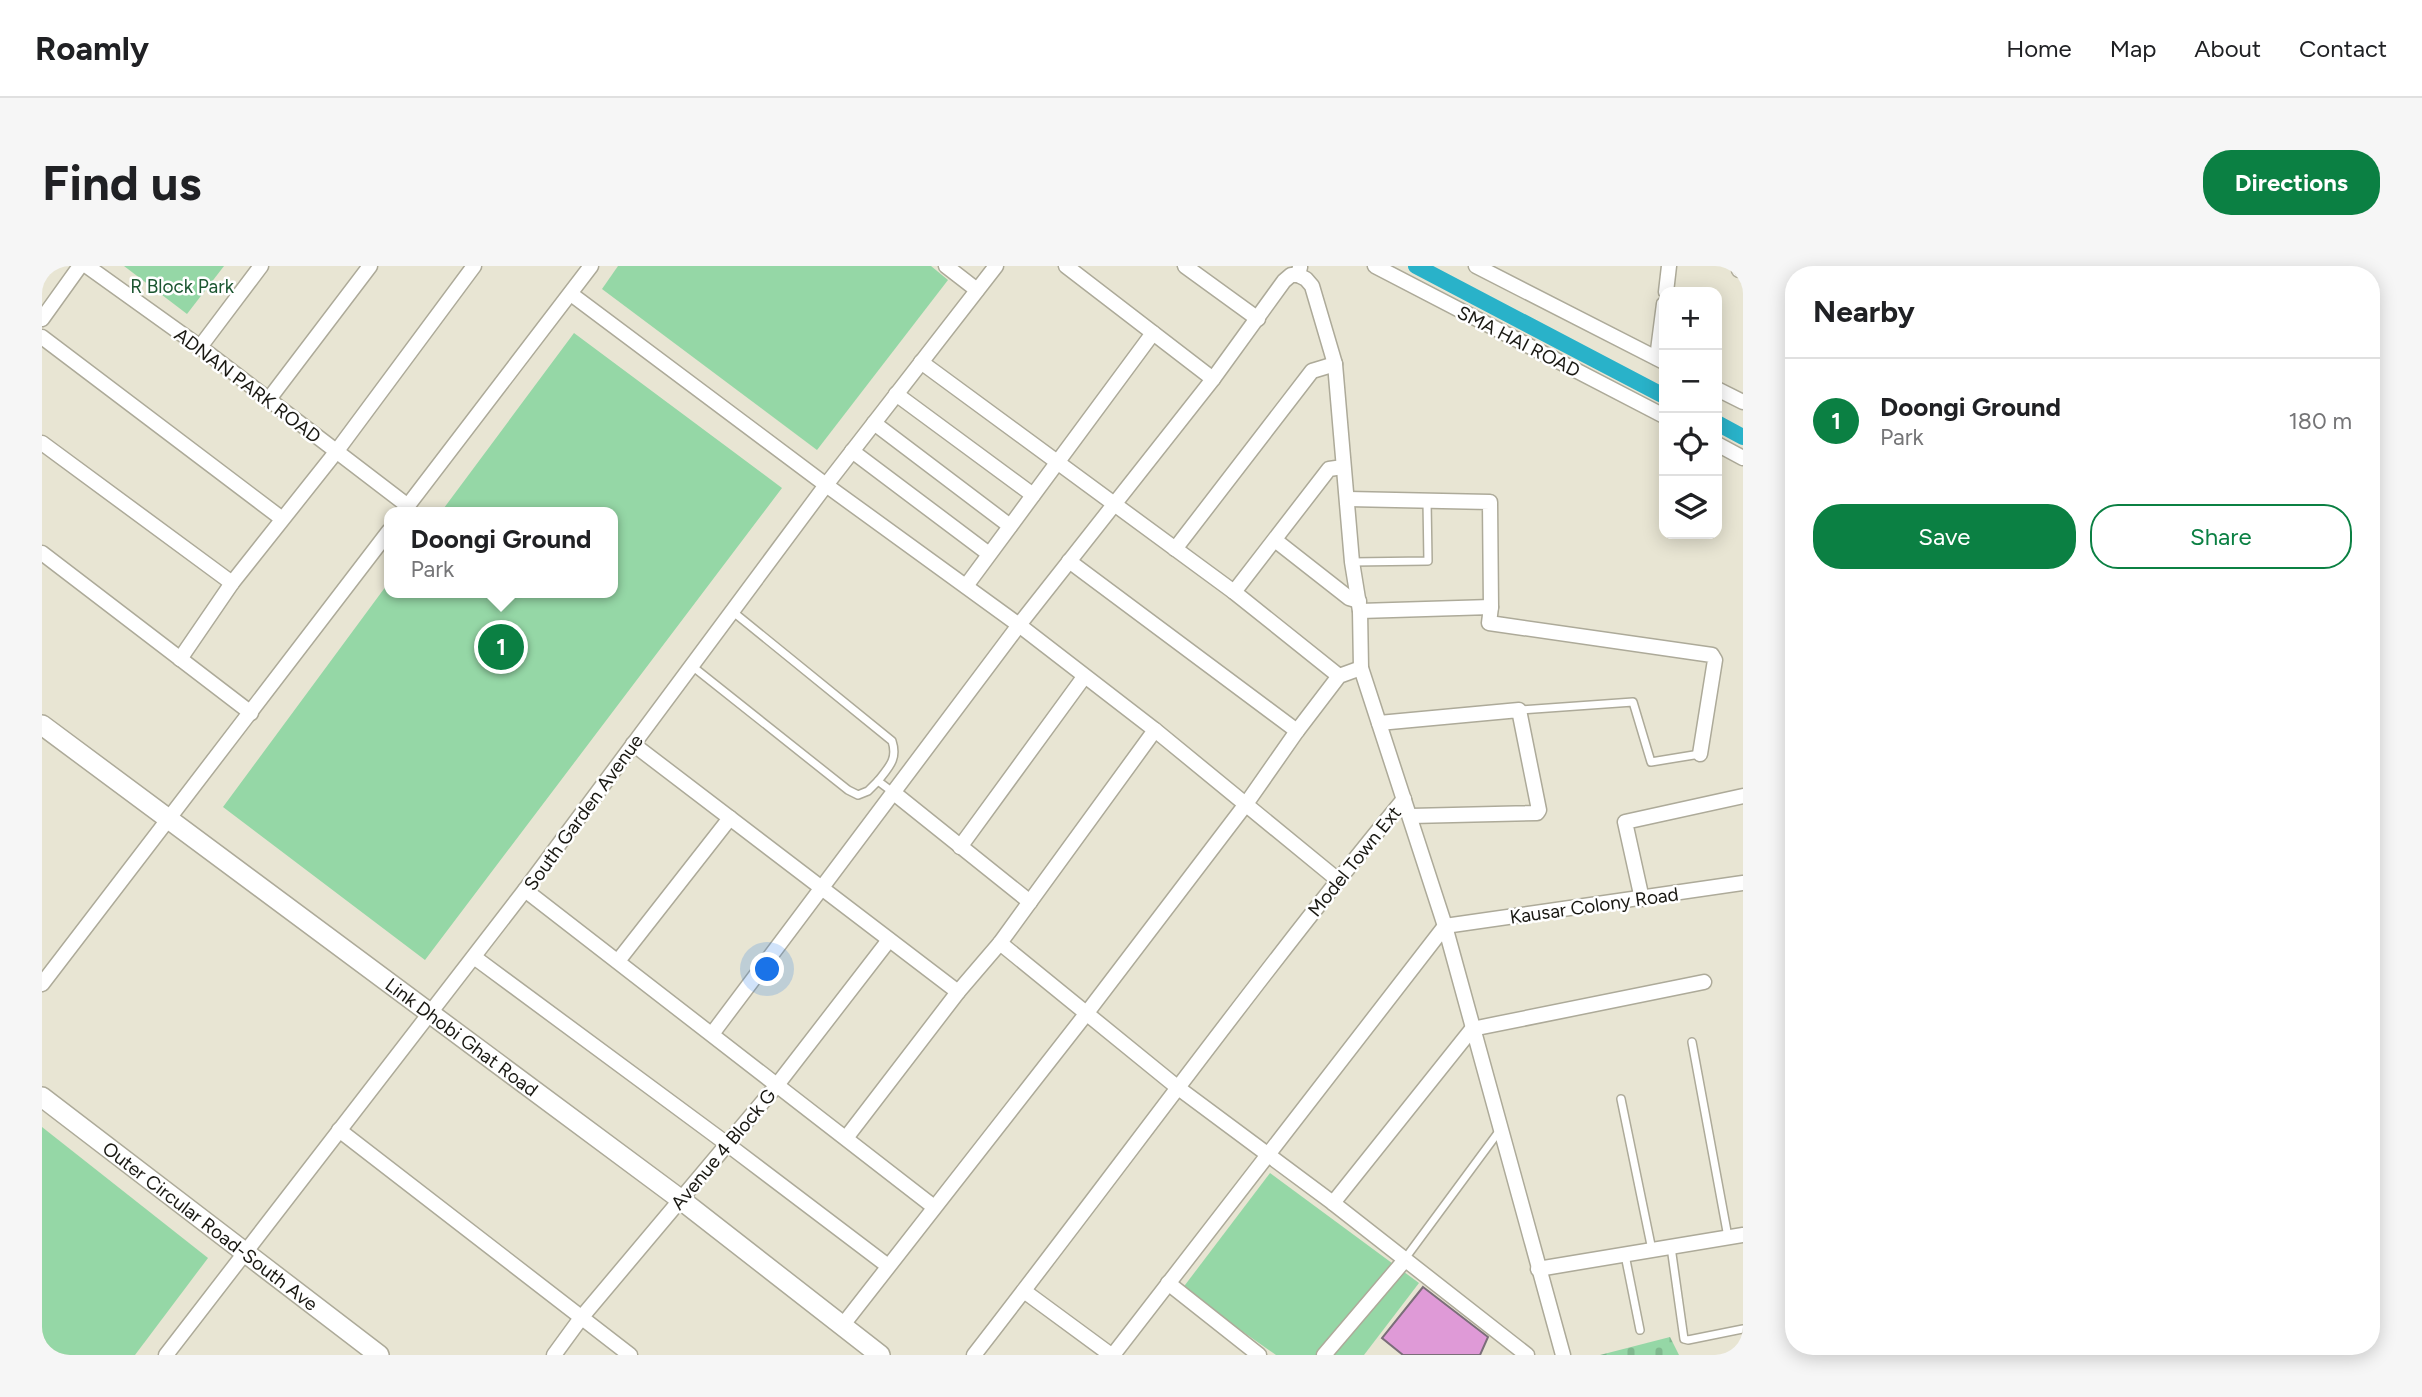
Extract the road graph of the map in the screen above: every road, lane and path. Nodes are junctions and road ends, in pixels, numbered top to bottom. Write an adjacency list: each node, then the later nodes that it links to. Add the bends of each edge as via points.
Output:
1 (80, 266): 18 (street)
2 (87, 266): 22 (street, ADNAN PARK ROAD)
3 (261, 266): 22 (street)
4 (370, 266): 29 (street)
5 (474, 266): 36 (street)
6 (591, 266): 17 (street)
7 (946, 266): 16 (street)
8 (996, 266): 16 (street, South Garden Avenue)
9 (1066, 266): 20 (street)
10 (1185, 266): 19 (street)
11 (1375, 266): 31 (street, SMA HAI ROAD)
12 (1476, 266): 23 (street)
13 (1669, 266): 15 (street)
14 (1299, 271): 19 (street, via 1284,281); 25 (street, Model Town Ext, via 1312,286)
15 (1667, 287)
16 (977, 290): 24 (street, South Garden Avenue)
17 (571, 294): 40 (street); 46 (street)
18 (42, 319)
19 (1258, 319): 26 (street)
20 (1153, 333): 26 (street); 38 (street)
21 (42, 337): 47 (street)
22 (200, 347): 29 (street, ADNAN PARK ROAD)
23 (1659, 359)
24 (921, 362): 28 (street, South Garden Avenue); 38 (street)
25 (1335, 364): 39 (street, Model Town Ext); 51 (street, via 1312,371)
26 (1213, 379): 44 (street)
27 (1722, 392): 30 (street)
28 (896, 394): 32 (street, South Garden Avenue); 41 (street)
29 (269, 399): 36 (street, ADNAN PARK ROAD)
30 (1743, 402)
31 (1659, 413)
32 (874, 423): 35 (street, South Garden Avenue); 48 (street)
33 (42, 443): 56 (street)
34 (1722, 447): 37 (street)
35 (852, 451): 40 (street, South Garden Avenue); 53 (street)
36 (336, 452): 45 (street, ADNAN PARK ROAD); 47 (street)
37 (1743, 458)
38 (1058, 463): 41 (street); 44 (street)
39 (1343, 467): 42 (street, Model Town Ext); 50 (street, via 1329,469)
40 (826, 485): 57 (street); 61 (street, South Garden Avenue)
41 (1033, 495): 48 (street)
42 (1348, 499): 43 (street); 55 (street, Model Town Ext)
43 (1427, 500): 55 (lane, via 1428,561); 60 (street, via 1490,502)
44 (1114, 506): 51 (street); 54 (street)
45 (404, 507)
46 (408, 507)
47 (281, 518): 56 (street)
48 (1010, 526): 53 (street)
49 (384, 538): 69 (street)
50 (1275, 540): 58 (street); 59 (street)
51 (1175, 549): 58 (street)
52 (42, 553): 63 (street)
53 (989, 554): 57 (street)
54 (1069, 561): 62 (street); 73 (street)
55 (1352, 562): 59 (street, Model Town Ext)
56 (232, 583): 63 (street)
57 (965, 586): 62 (street)
58 (1234, 592): 66 (street)
59 (1359, 606): 60 (street); 65 (street, Model Town Ext)
60 (1491, 607): 75 (street, via 1489,623 1712,655 1715,660)
61 (732, 611): 64 (street, South Garden Avenue); 76 (lane, via 892,741 894,761)
62 (1019, 625): 67 (street); 77 (street)
63 (180, 659): 69 (street)
64 (691, 666): 74 (street, South Garden Avenue); 76 (lane, via 848,790 858,795 869,792)
65 (1361, 668): 66 (street); 70 (street, Model Town Ext)
66 (1339, 676): 73 (street)
67 (1084, 677): 72 (street); 84 (street)
68 (1518, 710): 70 (street); 75 (lane, via 1633,702 1651,762); 81 (street, via 1537,813)
69 (251, 712): 83 (street)
70 (1379, 723): 79 (street, Model Town Ext)
71 (42, 724): 83 (street, Link Dhobi Ghat Road)
72 (1155, 730): 80 (street); 90 (street)
73 (1297, 732): 80 (street)
74 (633, 744): 82 (street); 88 (street, South Garden Avenue)
75 (1700, 754)
76 (878, 781): 77 (lane)
77 (894, 793): 84 (street); 87 (street)
78 (1743, 796): 89 (street, via 1625,822)
79 (1404, 799): 81 (street); 85 (street, Model Town Ext)
80 (1246, 804): 85 (street); 100 (street)
81 (1410, 816): 91 (street)
82 (730, 818): 87 (street); 95 (street)
83 (168, 820): 97 (street); 99 (street, Link Dhobi Ghat Road)
84 (960, 847): 90 (street)
85 (1338, 880): 105 (street, Model Town Ext)
86 (1743, 883): 89 (street, Kausar Colony Road)
87 (823, 888): 92 (street); 102 (street)
88 (525, 890): 94 (street, South Garden Avenue); 95 (street)
89 (1642, 899): 91 (street, Kausar Colony Road)
90 (1030, 902): 93 (street)
91 (1444, 926): 101 (street); 112 (street)
92 (889, 940): 98 (street); 104 (street, Avenue 4 Block G)
93 (1000, 943): 98 (street); 100 (street)
94 (474, 957): 99 (street, South Garden Avenue); 111 (street)
95 (618, 961): 102 (street)
96 (1704, 982): 101 (street)
97 (42, 984)
98 (958, 992): 110 (street)
99 (428, 1013): 108 (street, South Garden Avenue); 113 (street, Link Dhobi Ghat Road)
100 (1086, 1014): 105 (street); 115 (street)
101 (1472, 1029): 109 (street); 114 (street)
102 (712, 1034): 104 (street)
103 (1692, 1042): 116 (lane)
104 (777, 1085): 110 (street); 111 (street, Avenue 4 Block G)
105 (1177, 1087): 112 (street); 125 (street, Model Town Ext)
106 (42, 1097): 119 (street, Outer Circular Road-South Ave)
107 (1621, 1099): 118 (lane)
108 (339, 1130): 119 (street, South Garden Avenue); 126 (street)
109 (1500, 1130): 121 (lane); 123 (street)
110 (846, 1138): 115 (street)
111 (727, 1144): 113 (street, Avenue 4 Block G); 122 (street)
112 (1266, 1154): 114 (street); 124 (street)
113 (680, 1199): 126 (street, Avenue 4 Block G); 127 (street, Link Dhobi Ghat Road)
114 (1333, 1203): 121 (street)
115 (934, 1207): 122 (street)
116 (1736, 1236): 117 (street)
117 (1671, 1247): 118 (street); 128 (lane, via 1684,1339)
118 (1652, 1250): 120 (street)
119 (244, 1253): 131 (street, South Garden Avenue); 132 (street, Outer Circular Road-South Ave)
120 (1625, 1254): 123 (street); 129 (lane)
121 (1404, 1261): 130 (street); 139 (street)
122 (888, 1266): 127 (street)
123 (1538, 1269): 140 (street)
124 (1168, 1283): 137 (street); 138 (street)
125 (1024, 1291): 136 (street, Model Town Ext); 137 (street)
126 (581, 1318): 133 (street, Avenue 4 Block G); 134 (street)
127 (842, 1326): 135 (street, Link Dhobi Ghat Road)
128 (1743, 1329)
129 (1640, 1330)
130 (1519, 1353)
131 (166, 1355)
132 (379, 1355)
133 (554, 1355)
134 (630, 1355)
135 (880, 1355)
136 (974, 1355)
137 (1112, 1355)
138 (1259, 1355)
139 (1324, 1355)
140 (1563, 1355)

